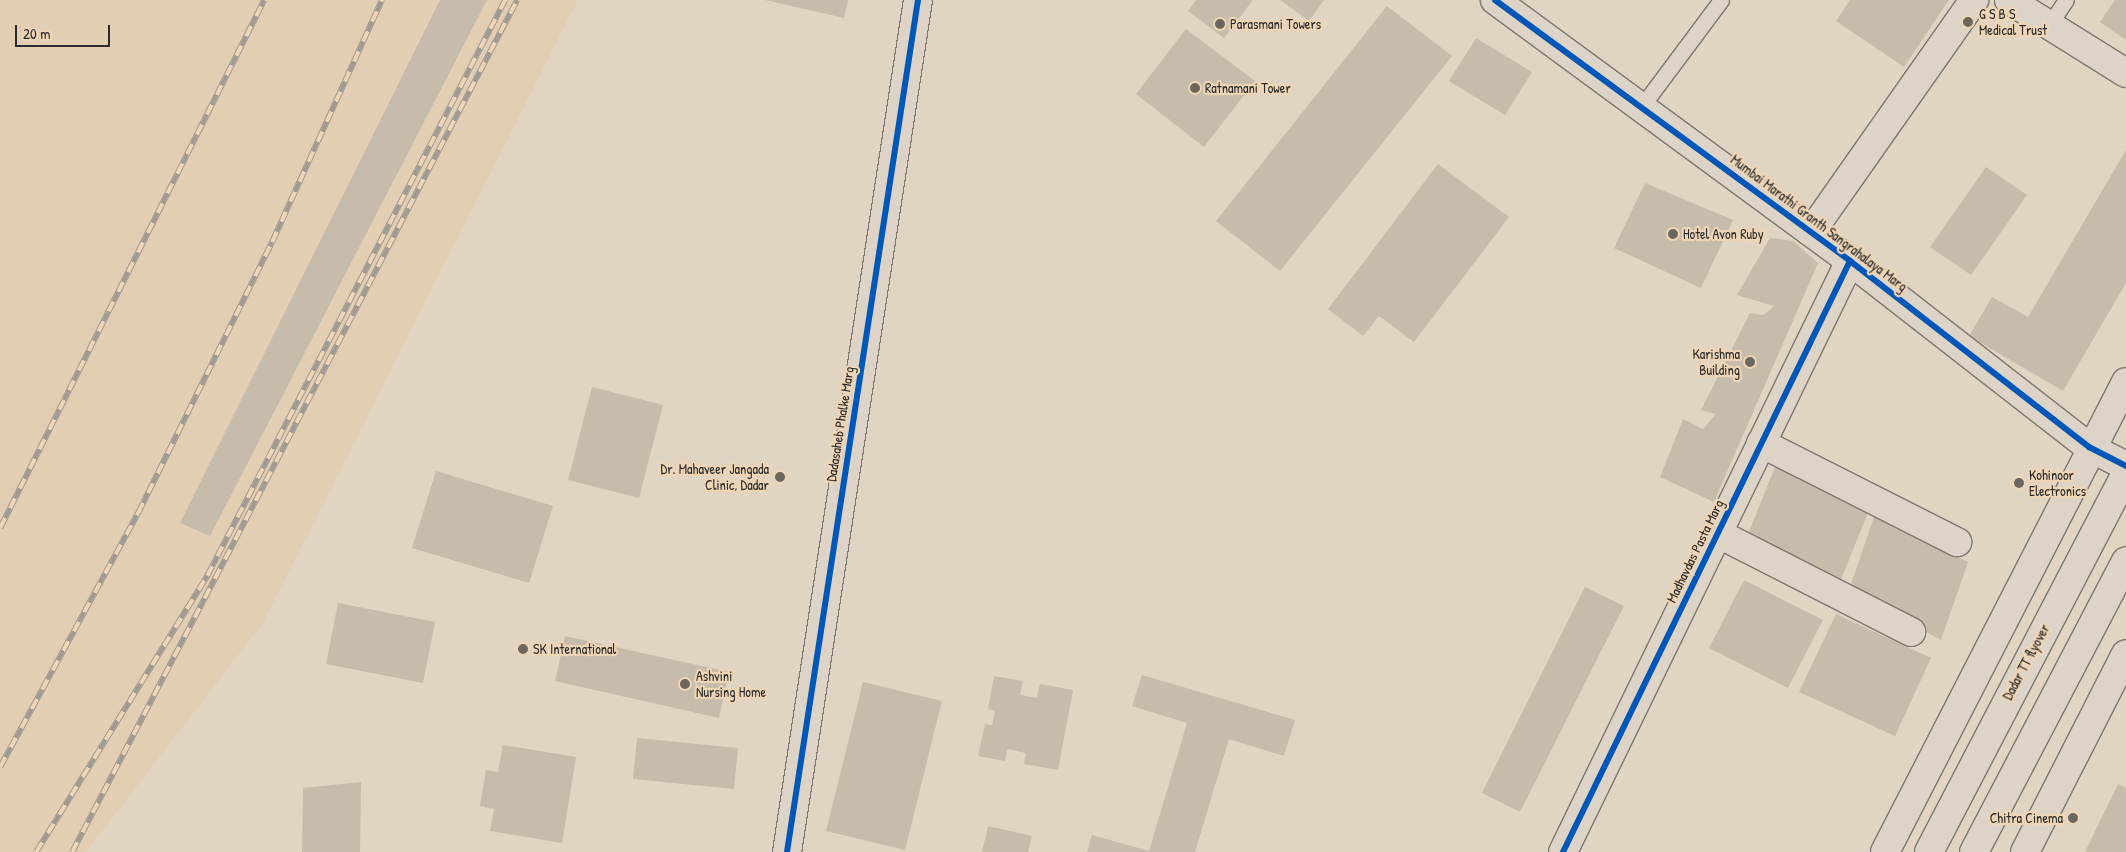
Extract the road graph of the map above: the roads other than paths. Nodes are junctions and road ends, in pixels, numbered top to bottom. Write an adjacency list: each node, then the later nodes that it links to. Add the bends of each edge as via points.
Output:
1 (918, 0): 22 (main road, Dadasaheb Phalke Marg)
2 (1495, 0): 9 (main road, Mumbai Marathi Granth Sangrahalaya Marg)
3 (1721, 0): 9 (lane)
4 (1974, 0): 10 (main road)
5 (2009, 0): 7 (main road)
6 (2066, 0): 7 (lane)
7 (2049, 25): 8 (main road)
8 (2126, 72)
9 (1642, 106): 10 (main road, Mumbai Marathi Granth Sangrahalaya Marg)
10 (1811, 232): 11 (main road, Mumbai Marathi Granth Sangrahalaya Marg)
11 (1850, 261): 13 (main road, Madhavdas Pasta Marg); 14 (main road, Mumbai Marathi Granth Sangrahalaya Marg)
12 (2126, 382): 14 (main road)
13 (1761, 443): 17 (main road, Madhavdas Pasta Marg); 18 (main road)
14 (2089, 447): 15 (main road, Mumbai Marathi Granth Sangrahalaya Marg); 24 (main road)
15 (2126, 466)
16 (2126, 474): 25 (main road, Dadar TT flyover)
17 (1717, 533): 20 (main road); 23 (main road, Madhavdas Pasta Marg)
18 (1957, 542)
19 (2126, 561): 26 (main road)
20 (1911, 632)
21 (2126, 654): 27 (main road)
22 (787, 852)
23 (1563, 852)
24 (1885, 852)
25 (1929, 852)
26 (1974, 852)
27 (2025, 852)

